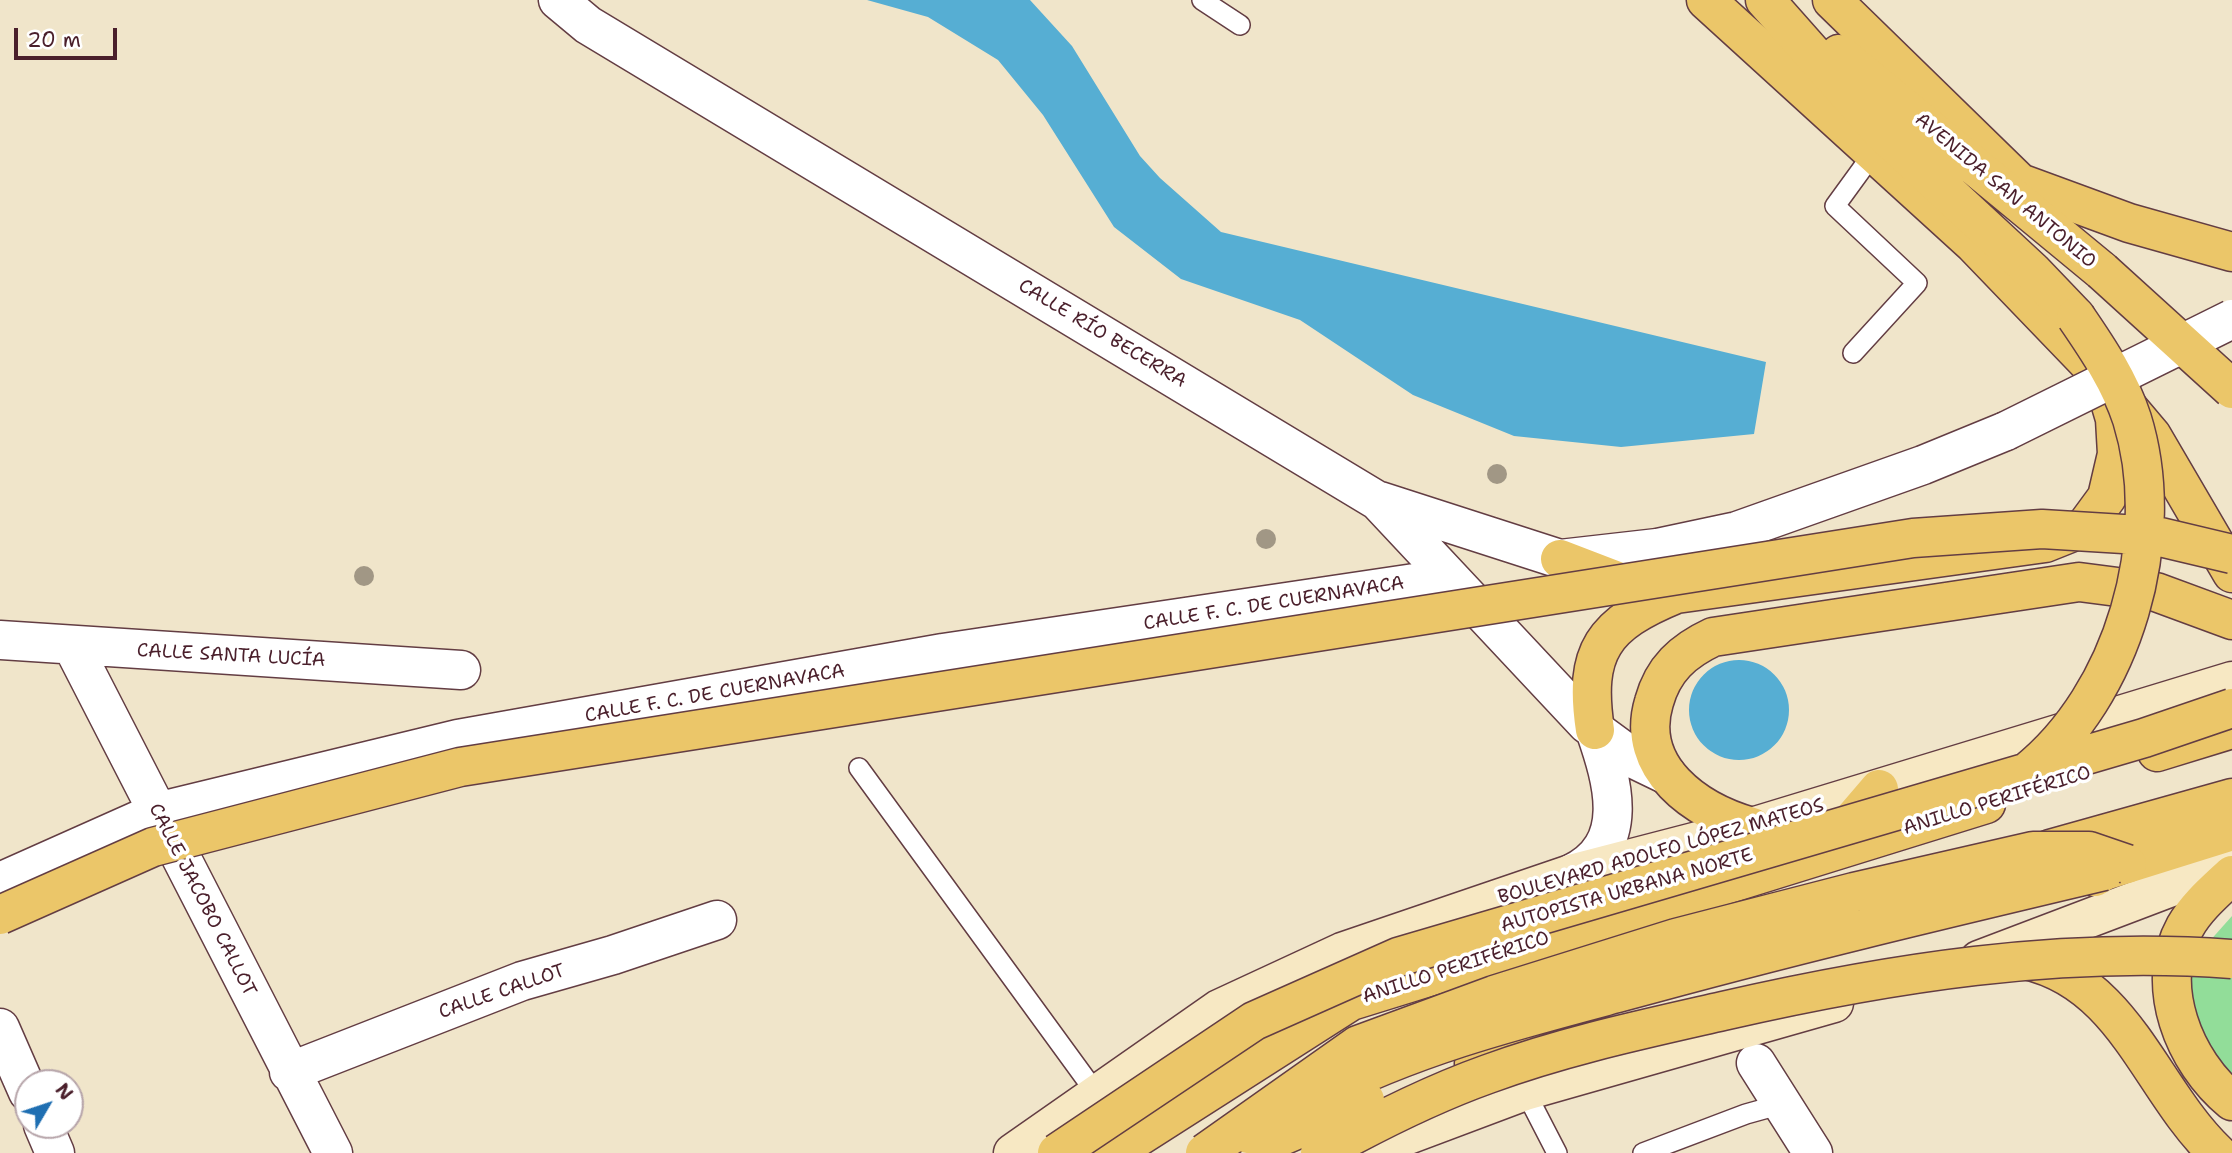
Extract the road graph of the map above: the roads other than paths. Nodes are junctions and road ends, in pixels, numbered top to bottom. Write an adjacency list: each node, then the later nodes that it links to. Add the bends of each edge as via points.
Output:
1 (558, 0): 16 (street, CALLE RÍO BECERRA, via 600,32)
2 (1202, 0): 7 (lane)
3 (1706, 0): 8 (main road)
4 (1765, 0): 53 (main road, bridge, via 1882,132 2076,317 2109,366 2132,419 2144,484 2140,565 2124,637 2081,710 2033,767 1954,821 1818,876 1554,954 1360,1023)
5 (1773, 0): 14 (main road, AVENIDA SAN ANTONIO, bridge, via 2102,271)
6 (1832, 0): 9 (main road)
7 (1240, 25)
8 (1875, 151): 12 (lane, via 1835,206 1917,283); 13 (main road, via 1974,244)
9 (2020, 183): 10 (main road, via 2129,223); 15 (main road, via 2168,329)
10 (2232, 252)
11 (2232, 319): 18 (street, bridge, via 2006,431 1737,531 1657,548)
12 (1853, 353)
13 (2103, 378): 19 (main road, via 2152,436); 21 (main road, via 2115,419 2117,454 2107,497 2085,527 2045,543)
14 (2232, 389)
15 (2232, 400)
16 (1378, 501): 18 (street); 20 (street, CALLE RÍO BECERRA)
17 (2232, 554): 43 (main road, bridge, via 2156,536 2042,529 1913,538 460,767 153,847)
18 (1560, 559): 21 (main road, via 1640,590)
19 (2232, 573)
20 (1448, 578): 29 (street, CALLE RÍO BECERRA); 34 (street, CALLE F. C. DE CUERNAVACA, via 943,653 458,739)
21 (1676, 594): 29 (main road, via 1625,618 1609,636 1594,662 1589,692)
22 (2232, 620): 31 (main road, via 2156,592 2079,582 1729,632 1693,646 1675,660 1657,692 1650,719 1651,743)
23 (0, 640): 24 (street, CALLE SANTA LUCÍA)
24 (73, 647): 25 (street, CALLE SANTA LUCÍA); 34 (street, CALLE JACOBO CALLOT)
25 (461, 670)
26 (2232, 681): 32 (main road, BOULEVARD ADOLFO LÓPEZ MATEOS)
27 (2232, 708): 61 (main road, AUTOPISTA URBANA NORTE, bridge, via 2144,738 1398,957 1254,1021)
28 (2232, 729): 37 (main road, ANILLO PERIFÉRICO)
29 (1595, 730): 31 (street, CALLE RÍO BECERRA, via 1636,761); 40 (street, CALLE RÍO BECERRA, via 1609,769 1613,817 1608,841 1598,855)
30 (859, 768): 55 (lane)
31 (1667, 775): 35 (main road, via 1713,813)
32 (1879, 789): 35 (main road, BOULEVARD ADOLFO LÓPEZ MATEOS); 37 (main road)
33 (2232, 797): 58 (main road, via 1693,949 1376,1083)
34 (157, 812): 42 (street, CALLE F. C. DE CUERNAVACA); 52 (street, CALLE JACOBO CALLOT)
35 (1752, 827): 40 (main road, BOULEVARD ADOLFO LÓPEZ MATEOS)
36 (2232, 831): 39 (main road)
37 (1824, 853): 62 (main road, ANILLO PERIFÉRICO, via 1351,1002)
38 (2232, 864): 45 (main road)
39 (2115, 867): 48 (main road, via 2084,886 2037,905); 53 (main road, bridge, via 2089,851 2033,851 1676,938 1374,1038); 58 (main road, bridge, via 1785,947 1457,1037 1350,1079 1266,1121)
40 (1571, 874): 55 (main road, BOULEVARD ADOLFO LÓPEZ MATEOS, via 1342,952 1219,1009)
41 (2232, 876): 56 (main road, via 2185,928 2172,973 2173,996 2185,1038 2207,1075)
42 (0, 882)
43 (0, 915)
44 (717, 920): 52 (street, CALLE CALLOT, via 522,981)
45 (1989, 957): 54 (main road); 70 (main road, via 2053,966 2091,992 2117,1019)
46 (2232, 959): 47 (main road, bridge, via 2159,953 1997,962)
47 (1809, 991): 48 (main road, via 1772,985); 65 (main road, bridge, via 1590,1042 1487,1074 1387,1116)
48 (1663, 999): 58 (main road, bridge, via 1402,1084)
49 (0, 1028): 51 (street)
50 (1756, 1063): 57 (street)
51 (18, 1069)
52 (289, 1072): 59 (street, CALLE JACOBO CALLOT)
53 (1287, 1081): 63 (main road, via 1182,1131); 64 (main road, bridge)
54 (1525, 1091): 66 (main road); 67 (lane)
55 (1096, 1093): 60 (main road, BOULEVARD ADOLFO LÓPEZ MATEOS)
56 (2232, 1101)
57 (1782, 1104): 68 (lane); 69 (street)
58 (1253, 1146)
59 (333, 1153)
60 (1013, 1153)
61 (1057, 1153)
62 (1113, 1153)
63 (1156, 1153)
64 (1205, 1153)
65 (1320, 1153)
66 (1360, 1153)
67 (1557, 1153)
68 (1643, 1153)
69 (1813, 1153)
70 (2217, 1153)

